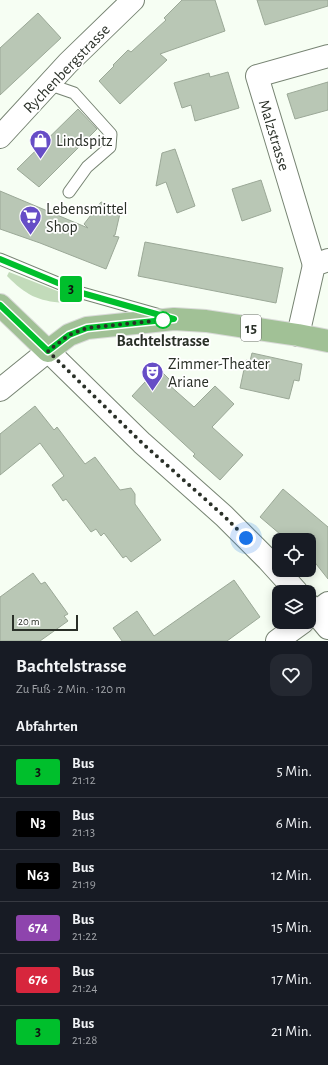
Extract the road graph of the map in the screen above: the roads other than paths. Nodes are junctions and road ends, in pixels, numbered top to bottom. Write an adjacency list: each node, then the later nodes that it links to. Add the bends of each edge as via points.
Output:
1 (133, 0): 3 (street, Rychenbergstrasse)
2 (328, 56): 7 (street, Malzstrasse, via 258,76)
3 (48, 84): 4 (street, Rychenbergstrasse); 5 (lane, via 74,93 111,134 110,147 87,167)
4 (0, 137)
5 (69, 192)
6 (0, 260): 9 (lane, via 82,293)
7 (321, 262): 10 (street)
8 (0, 305): 12 (main road)
9 (174, 319): 10 (main road, 15, via 206,321); 12 (main road, 15, via 87,328 69,335)
10 (298, 335): 11 (main road, 15)
11 (328, 341)
12 (48, 351): 13 (street); 14 (street, via 142,443 224,516)
13 (0, 390)
14 (291, 585)
15 (294, 629): 16 (street)
16 (277, 641)

